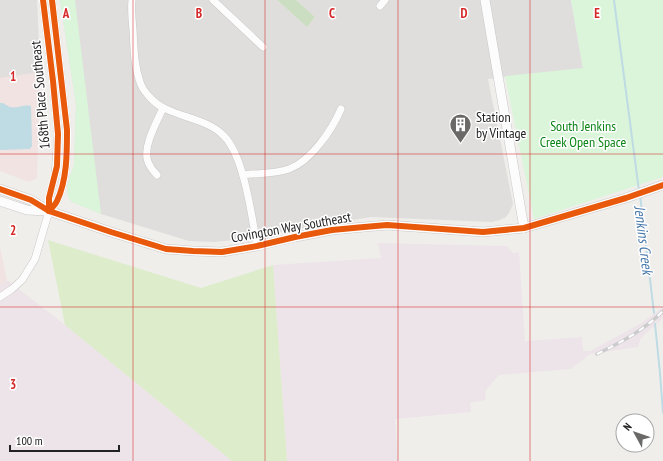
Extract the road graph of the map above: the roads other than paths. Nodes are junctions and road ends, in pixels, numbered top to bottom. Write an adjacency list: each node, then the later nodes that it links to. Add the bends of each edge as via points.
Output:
1 (43, 0): 14 (street, 168th Place Southeast, via 58,134 57,166 49,198)
2 (52, 0): 14 (street, 168th Place Southeast, via 67,146 63,183 57,202)
3 (132, 0): 7 (street, via 135,58 140,83)
4 (214, 0): 6 (street)
5 (486, 0): 15 (street)
6 (263, 47)
7 (163, 108): 9 (street, via 148,143 147,160); 10 (street, via 224,135 236,154)
8 (341, 109): 10 (street, via 328,133 304,160 290,169)
9 (157, 175)
10 (243, 175): 16 (street)
11 (663, 185): 15 (street, Covington Way Southeast)
12 (0, 189): 14 (street, Covington Way Southeast, via 31,200)
13 (0, 202): 14 (street, Covington Way Southeast, via 27,210)
14 (49, 211): 16 (street, Covington Way Southeast, via 166,249 222,252); 17 (street, 168th Place Southeast, via 35,259 17,285)
15 (524, 228): 16 (street, Covington Way Southeast, via 483,232 387,225 332,230)
16 (258, 246)
17 (0, 297)

